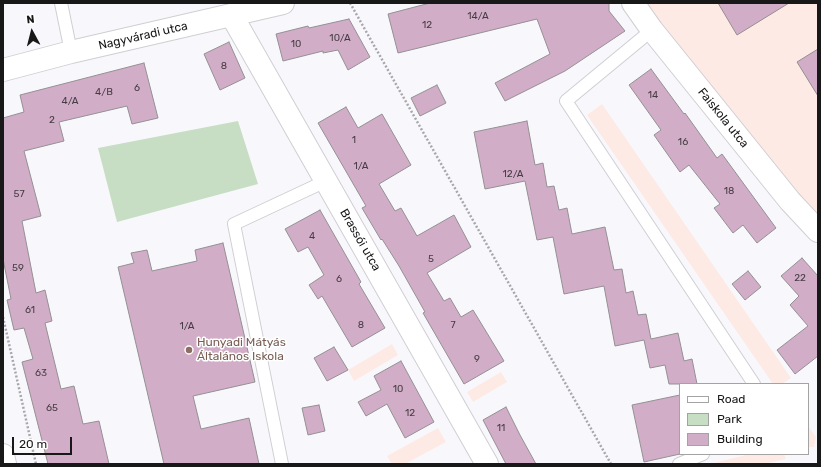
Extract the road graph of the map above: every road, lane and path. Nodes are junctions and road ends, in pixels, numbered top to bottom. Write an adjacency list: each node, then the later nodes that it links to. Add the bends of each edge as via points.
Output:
1 (61, 3): 7 (lane)
2 (283, 3): 5 (street, Nagyváradi utca)
3 (350, 3): 17 (path)
4 (633, 3): 6 (street, Faiskola utca)
5 (232, 16): 7 (street, Nagyváradi utca); 9 (street, Brassói utca)
6 (652, 30): 10 (street, Faiskola utca, via 790,201); 12 (lane, via 566,101)
7 (71, 52): 8 (street, Nagyváradi utca)
8 (3, 70)
9 (326, 181): 15 (lane, via 234,224); 16 (street, Brassói utca)
10 (818, 230)
11 (3, 317): 14 (path)
12 (753, 383)
13 (700, 455): 18 (lane)
14 (36, 464)
15 (282, 464)
16 (488, 464)
17 (611, 464)
18 (678, 464)

